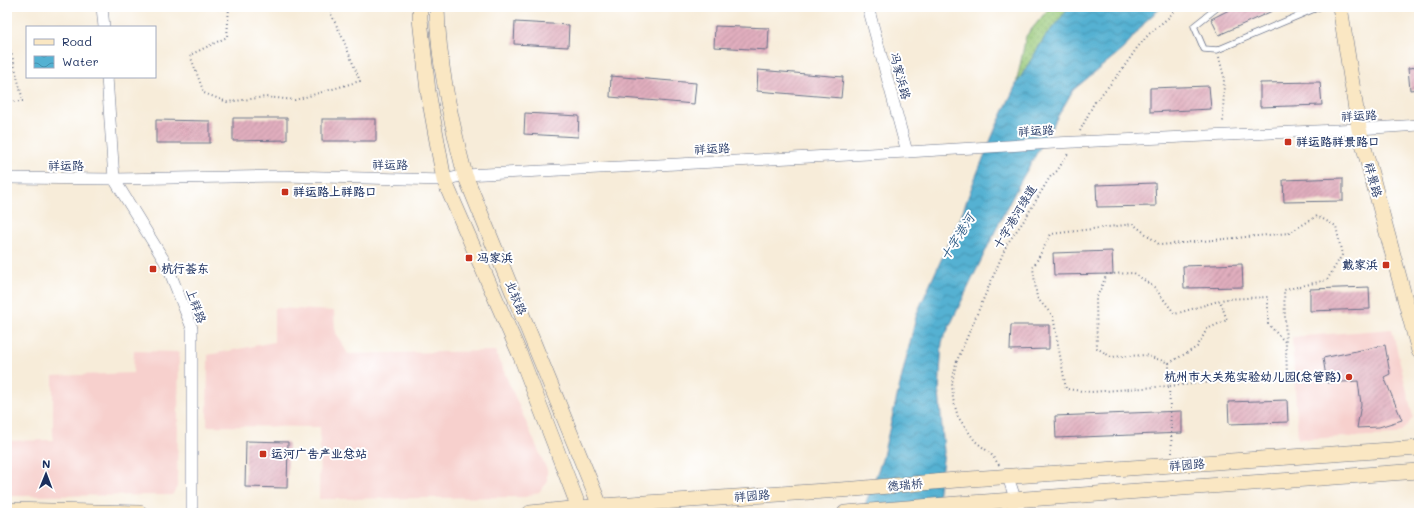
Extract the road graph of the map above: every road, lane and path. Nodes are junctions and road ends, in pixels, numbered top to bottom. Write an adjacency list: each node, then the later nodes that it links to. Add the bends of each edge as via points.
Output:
1 (102, 7): 11 (street)
2 (229, 7): 3 (path, via 227,37 190,55 204,93 227,102 266,97 295,100 360,81 331,14)
3 (331, 7)
4 (420, 7): 24 (main road, 北软路, via 428,90)
5 (437, 7): 21 (main road, 北软路, via 437,35 453,129)
6 (868, 7): 20 (street, 冯家浜路)
7 (1178, 7): 19 (path, 十字港河绿道, via 1149,34 1094,103)
8 (1218, 7): 13 (lane, via 1194,26 1204,49)
9 (1319, 7): 13 (lane)
10 (1340, 7): 17 (main road, 祥景路)
11 (104, 26)
12 (7, 35): 15 (path, via 23,101)
13 (1217, 50): 18 (path, via 1224,77)
14 (107, 78): 23 (street, 上祥路)
15 (7, 102)
16 (1419, 125): 17 (street, 祥运路)
17 (1359, 129): 18 (street, 祥运路); 27 (main road, 祥景路)
18 (1223, 135): 19 (street, 祥运路)
19 (1075, 142): 20 (street, 祥运路); 33 (path, 十字港河绿道, via 1007,244 956,363 952,383 958,417 975,441 992,454)
20 (907, 152): 21 (street, 祥运路)
21 (465, 175): 24 (street, 祥运路); 38 (main road, 北软路)
22 (7, 178): 23 (street, 祥运路)
23 (114, 179): 24 (street, 祥运路, via 284,176); 42 (street, 上祥路, via 167,265 192,328)
24 (444, 180): 40 (main road, 北软路, via 521,357)
25 (1220, 301): 26 (path, via 1268,297 1268,324); 28 (path, via 1227,320 1207,329 1197,347); 28 (path, via 1175,314 1154,287 1134,273 1107,274 1096,300 1097,348 1111,357 1145,355)
26 (1286, 343): 29 (path, via 1287,376); 29 (path, via 1284,290 1327,280 1342,255 1336,226 1317,216 1289,233 1160,245 1133,224 1051,234 1033,268 1037,298 1053,316 1066,389 1091,392)
27 (1419, 351)
28 (1169, 363): 29 (path)
29 (1169, 386): 31 (path)
30 (1419, 448): 31 (main road, 祥园路)
31 (1172, 466): 33 (main road, 祥园路)
32 (1419, 471): 37 (main road, 祥园路)
33 (1008, 477): 34 (main road, 祥园路); 37 (street)
34 (956, 480): 35 (main road, 德瑞桥)
35 (855, 489): 38 (main road, 祥园路)
36 (957, 504): 37 (main road, 祥园路); 44 (main road, 德瑞桥)
37 (1018, 506)
38 (602, 509): 40 (main road, 祥园路)
39 (7, 510): 41 (main road)
40 (580, 510): 43 (main road, 祥园路)
41 (140, 513)
42 (192, 513)
43 (530, 513)
44 (851, 513)

